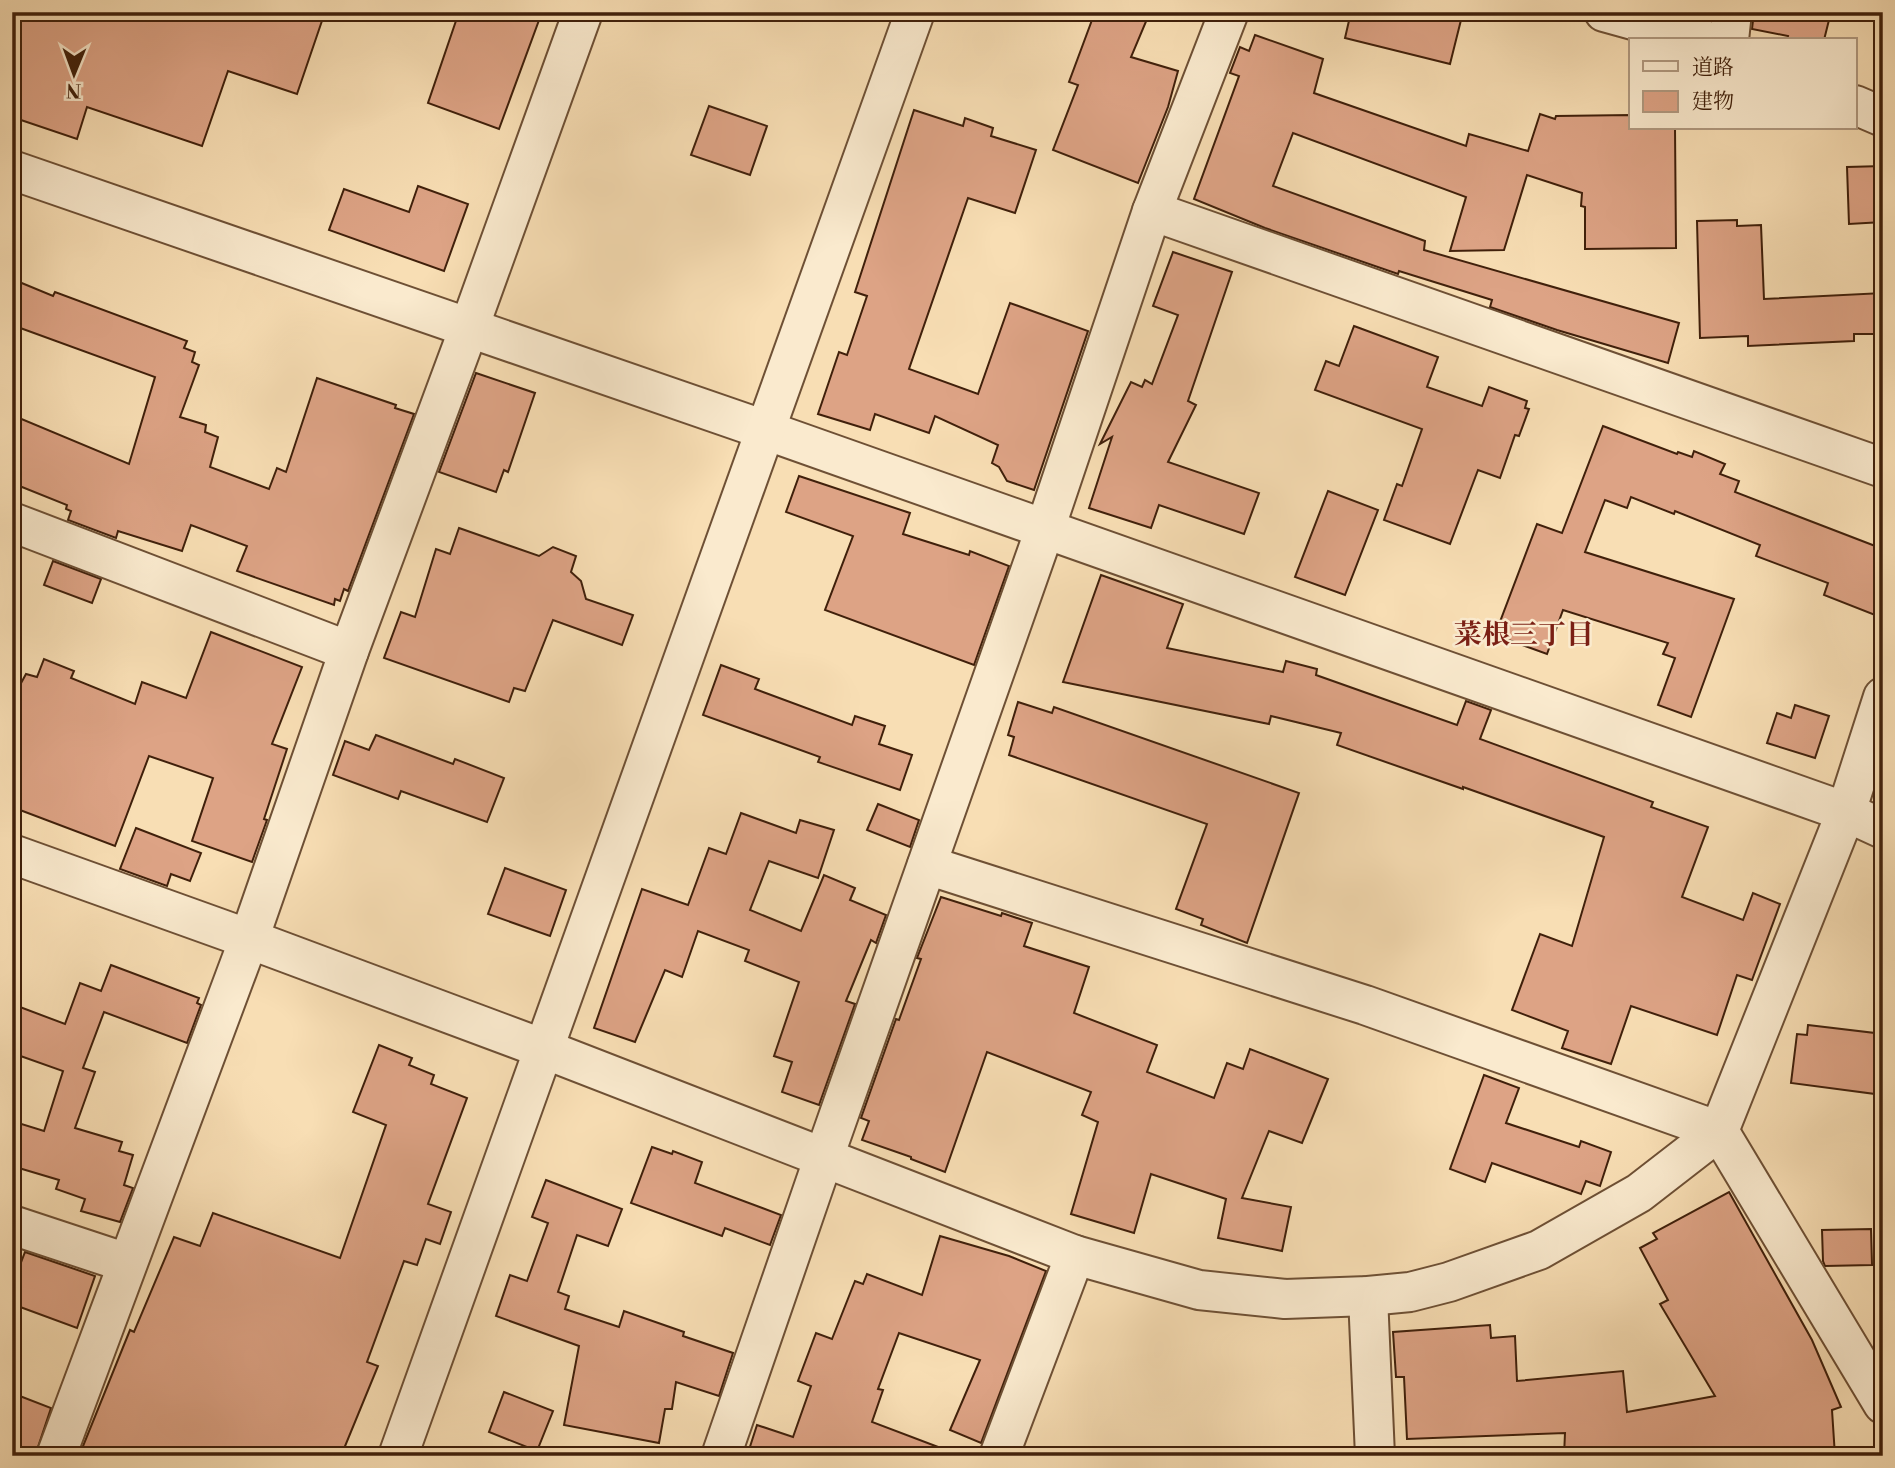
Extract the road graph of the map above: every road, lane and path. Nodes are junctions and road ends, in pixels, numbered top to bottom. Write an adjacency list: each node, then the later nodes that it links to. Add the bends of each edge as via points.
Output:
1 (583, 12): 12 (street)
2 (915, 12): 13 (street)
3 (1229, 12): 11 (street)
4 (1604, 12): 6 (street)
5 (1732, 12): 7 (street)
6 (1698, 38)
7 (1729, 38)
8 (1856, 105): 9 (street)
9 (1883, 117)
10 (12, 170): 12 (street)
11 (1152, 211): 14 (street); 16 (street)
12 (469, 328): 13 (street); 17 (street)
13 (765, 430): 16 (street); 24 (street)
14 (1883, 468)
15 (12, 522): 17 (street)
16 (1045, 529): 19 (street); 22 (street)
17 (349, 651): 23 (street)
18 (1883, 697): 19 (street)
19 (1846, 812): 20 (street); 25 (street)
20 (1883, 829)
21 (12, 854): 23 (street)
22 (927, 865): 25 (street, via 1365,1005); 26 (street)
23 (249, 939): 24 (street); 29 (street)
24 (544, 1049): 26 (street); 33 (street)
25 (1719, 1131): 30 (street, via 1639,1193 1539,1250 1449,1282); 31 (street)
26 (824, 1157): 28 (street); 34 (street)
27 (12, 1225): 29 (street)
28 (1075, 1255): 30 (street, via 1199,1290 1285,1299); 35 (street)
29 (127, 1263): 32 (street)
30 (1368, 1296): 36 (street)
31 (1883, 1404)
32 (56, 1456)
33 (398, 1456)
34 (721, 1456)
35 (999, 1456)
36 (1375, 1456)

